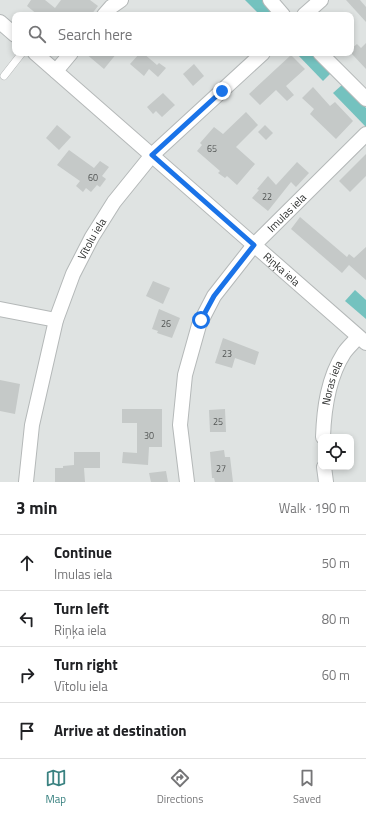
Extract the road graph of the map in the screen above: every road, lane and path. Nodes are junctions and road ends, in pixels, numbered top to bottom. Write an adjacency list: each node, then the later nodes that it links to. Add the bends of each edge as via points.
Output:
1 (121, 0): 4 (street)
2 (270, 0): 5 (street)
3 (321, 0): 6 (street)
4 (106, 12)
5 (280, 12)
6 (307, 12)
7 (0, 22): 8 (street)
8 (12, 32)
9 (20, 56): 15 (lane)
10 (38, 56): 14 (street, Riņķa iela)
11 (68, 56): 14 (street)
12 (260, 56): 18 (street, Vītolu iela)
13 (323, 56): 16 (street)
14 (56, 71): 18 (street, Riņķa iela)
15 (4, 76)
16 (366, 99)
17 (366, 134): 19 (street, Imulas iela)
18 (152, 155): 19 (street, Riņķa iela); 21 (street, Vītolu iela, via 114,202 92,237 73,274)
19 (254, 245): 22 (street, Riņķa iela); 26 (street, Imulas iela, via 214,296 199,325 185,375 180,425)
20 (0, 309): 21 (street)
21 (56, 320): 25 (street, Vītolu iela, via 32,425)
22 (362, 340): 23 (street, Noras iela, via 344,354 333,374 325,406)
23 (323, 434)
24 (324, 470): 27 (street)
25 (26, 482)
26 (187, 482)
27 (326, 482)

